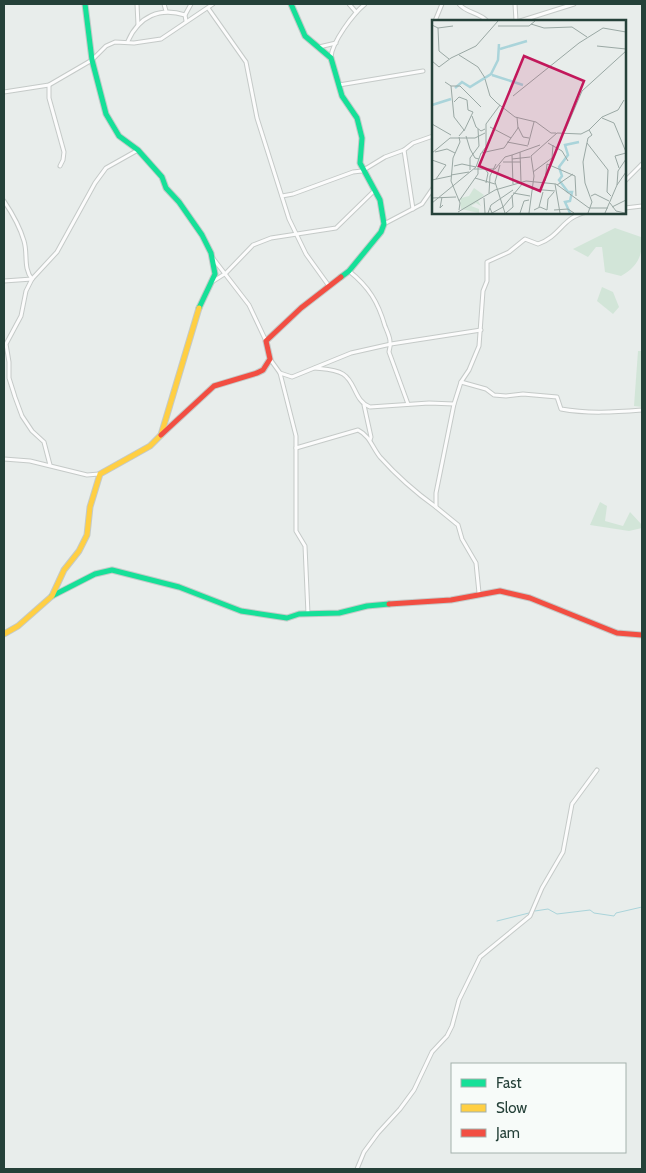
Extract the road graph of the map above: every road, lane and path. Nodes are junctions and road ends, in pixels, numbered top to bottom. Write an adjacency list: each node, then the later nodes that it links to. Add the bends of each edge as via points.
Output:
1 (85, 4): 27 (street)
2 (138, 4): 22 (street)
3 (164, 4): 14 (street)
4 (190, 4): 16 (street)
5 (213, 4): 13 (street)
6 (291, 4): 25 (street, via 308,42)
7 (349, 4): 15 (street)
8 (365, 4): 15 (street)
9 (442, 4): 17 (street)
10 (459, 4): 18 (street)
11 (515, 4): 19 (street)
12 (574, 4): 20 (street)
13 (208, 8): 21 (street); 41 (street, via 246,62 257,118)
14 (166, 11): 16 (street); 22 (street, via 151,16)
15 (356, 12): 24 (street)
16 (185, 15): 21 (street)
17 (435, 20)
18 (486, 20)
19 (516, 20)
20 (523, 20)
21 (186, 21): 23 (street, via 161,39)
22 (138, 26): 23 (street)
23 (128, 41): 27 (street, via 106,46)
24 (337, 42): 25 (street); 26 (street)
25 (319, 47): 26 (street)
26 (331, 58): 30 (street)
27 (92, 60): 29 (street); 33 (street, via 104,108 114,129 125,142)
28 (423, 70): 30 (street)
29 (49, 85): 31 (street); 36 (street, via 49,98 64,152)
30 (338, 85): 37 (street, via 357,118 362,138)
31 (4, 92)
32 (432, 137): 34 (street)
33 (138, 150): 49 (street, via 162,177 166,188 202,235); 52 (street, via 106,168 57,252)
34 (404, 150): 37 (street); 45 (street)
35 (642, 164): 38 (street)
36 (60, 166)
37 (362, 170): 39 (street); 41 (street)
38 (626, 180)
39 (376, 190): 47 (street, via 384,213); 48 (street, via 336,228)
40 (432, 191): 45 (street, via 422,204)
41 (282, 196): 48 (street)
42 (4, 201): 52 (street, via 21,230 27,272)
43 (642, 206): 44 (street)
44 (626, 208)
45 (413, 209): 47 (street)
46 (576, 214): 56 (street, via 546,241 538,244 525,239 509,252 487,262)
47 (384, 224): 50 (street)
48 (295, 235): 51 (street, via 271,238 253,245); 55 (street)
49 (212, 257): 51 (street); 54 (street, via 215,274)
50 (349, 271): 55 (street); 58 (street, via 373,295)
51 (226, 273): 54 (street); 57 (street, via 249,305)
52 (32, 279): 53 (street); 71 (street, via 21,316 6,344 9,378 22,416 44,442)
53 (4, 281)
54 (212, 282): 67 (street, via 196,316)
55 (329, 286): 57 (street)
56 (481, 330): 58 (street); 62 (street, via 479,346)
57 (266, 341): 59 (street)
58 (392, 344): 60 (street, via 351,353); 64 (street, via 389,352)
59 (270, 359): 61 (street); 67 (street, via 257,373 214,386)
60 (314, 368): 61 (street, via 292,377); 63 (street, via 343,374)
61 (280, 373): 69 (street, via 296,436)
62 (461, 382): 65 (street); 66 (street, via 486,389 494,395 557,397 561,409 572,411)
63 (364, 404): 64 (street, via 370,407); 68 (street)
64 (408, 404): 65 (street)
65 (454, 404): 73 (street)
66 (642, 410)
67 (162, 435): 72 (street, via 150,446)
68 (370, 440): 69 (street, via 358,430); 73 (street, via 379,455 410,487)
69 (296, 448): 76 (street, via 296,531 306,546)
70 (4, 459): 71 (street)
71 (50, 465): 72 (street, via 66,472)
72 (100, 474): 75 (street, via 90,507 87,535 64,570)
73 (436, 507): 74 (street, via 458,525 476,563)
74 (479, 593): 76 (street, via 451,600); 78 (street, via 500,591 530,598 617,633)
75 (52, 596): 76 (street, via 95,574 112,570 179,586 241,611 287,618); 77 (street)
76 (308, 614)
77 (4, 634)
78 (642, 635)
79 (597, 770): 80 (street, via 572,804 563,852 530,916 480,957 459,1000 447,1036 432,1052 414,1090 364,1152)
80 (357, 1169)

